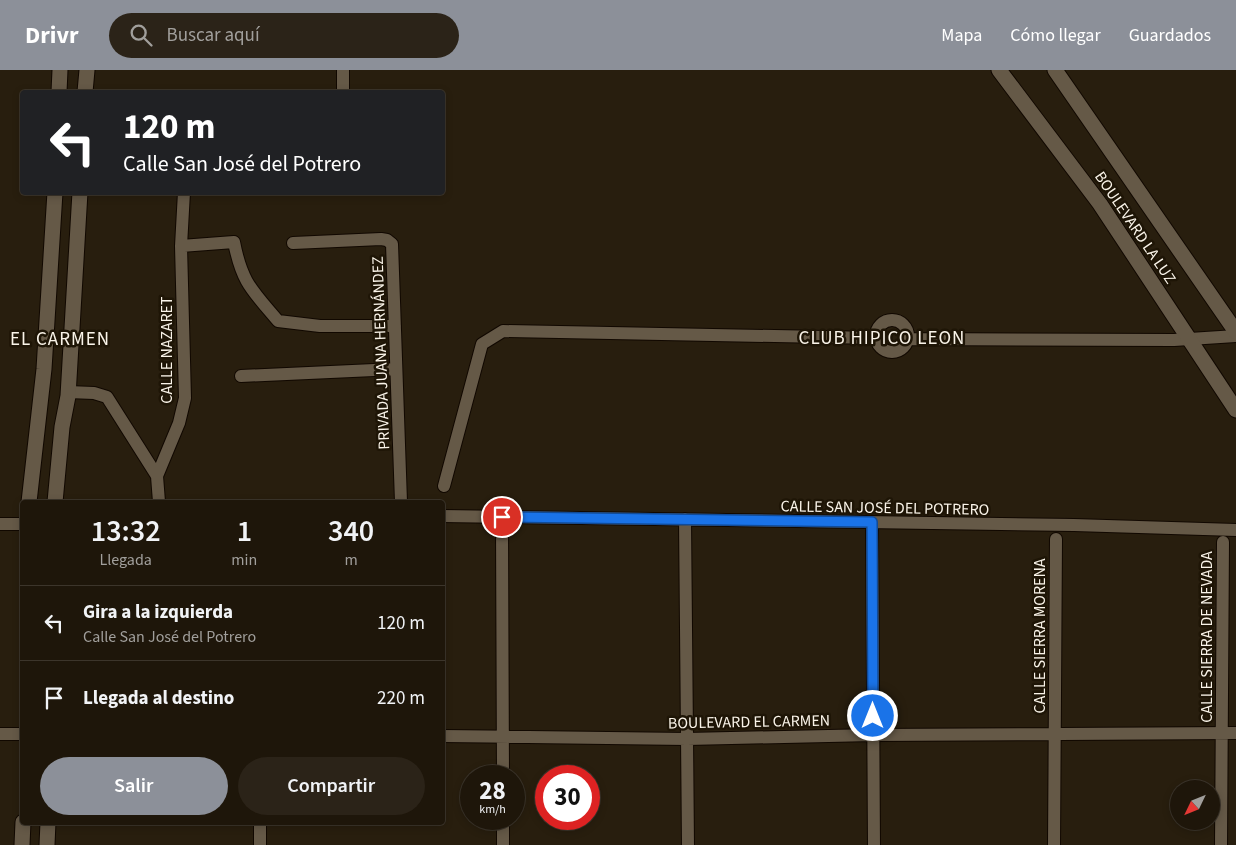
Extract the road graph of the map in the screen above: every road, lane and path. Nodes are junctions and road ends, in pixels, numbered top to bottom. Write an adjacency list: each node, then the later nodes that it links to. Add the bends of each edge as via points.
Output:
1 (60, 70): 6 (main road)
2 (86, 70): 7 (main road)
3 (343, 70): 8 (street)
4 (999, 70): 18 (main road, BOULEVARD LA LUZ, via 1084,181)
5 (1055, 70): 15 (main road, BOULEVARD LA LUZ)
6 (59, 90)
7 (85, 90)
8 (342, 90)
9 (56, 195): 25 (main road, via 44,369)
10 (80, 195): 21 (main road)
11 (184, 195): 13 (street, CALLE NAZARET)
12 (293, 243): 14 (street, PRIVADA JUANA HERNÁNDEZ, via 389,241 393,250)
13 (181, 246): 14 (street, via 234,242 239,268 249,287 278,320 320,326); 23 (street, CALLE NAZARET, via 185,398 179,422)
14 (395, 326): 19 (street, PRIVADA JUANA HERNÁNDEZ)
15 (1236, 334): 18 (street)
16 (876, 338): 17 (street, via 880,346 896,352); 17 (street, via 882,324 896,320 908,331); 24 (street, via 503,331 482,344)
17 (908, 339): 18 (street)
18 (1192, 339): 22 (main road, BOULEVARD LA LUZ)
19 (396, 369): 20 (street); 28 (street, PRIVADA JUANA HERNÁNDEZ)
20 (241, 376)
21 (68, 392): 23 (street, via 107,397); 26 (main road)
22 (1236, 410)
23 (156, 476): 27 (street, CALLE NAZARET)
24 (444, 486)
25 (29, 500)
26 (56, 500)
27 (159, 500)
28 (401, 500)
29 (445, 516): 30 (street, CALLE SAN JOSÉ DEL POTRERO)
30 (685, 519): 31 (street, CALLE SAN JOSÉ DEL POTRERO); 46 (street)
31 (872, 522): 35 (street, CALLE SAN JOSÉ DEL POTRERO); 43 (street)
32 (0, 524): 33 (street)
33 (20, 524)
34 (502, 526): 45 (street)
35 (1236, 530)
36 (1056, 539): 39 (street, CALLE SIERRA MORENA)
37 (1223, 542): 38 (street, CALLE SIERRA DE NEVADA)
38 (1222, 732): 39 (street, BOULEVARD EL CARMEN); 40 (street, BOULEVARD EL CARMEN); 59 (street, CALLE SIERRA DE NEVADA)
39 (1055, 733): 43 (street, BOULEVARD EL CARMEN); 58 (street, CALLE SIERRA MORENA)
40 (1236, 733)
41 (0, 734): 42 (street)
42 (20, 734)
43 (873, 735): 46 (street, BOULEVARD EL CARMEN); 57 (street)
44 (445, 736): 45 (street, BOULEVARD EL CARMEN)
45 (503, 736): 46 (street, BOULEVARD EL CARMEN); 47 (street)
46 (687, 739): 56 (street)
47 (503, 765)
48 (22, 825): 52 (main road)
49 (48, 825): 53 (main road)
50 (260, 825): 54 (street)
51 (503, 830): 55 (street)
52 (22, 845)
53 (47, 845)
54 (260, 845)
55 (503, 845)
56 (688, 845)
57 (874, 845)
58 (1054, 845)
59 (1221, 845)

